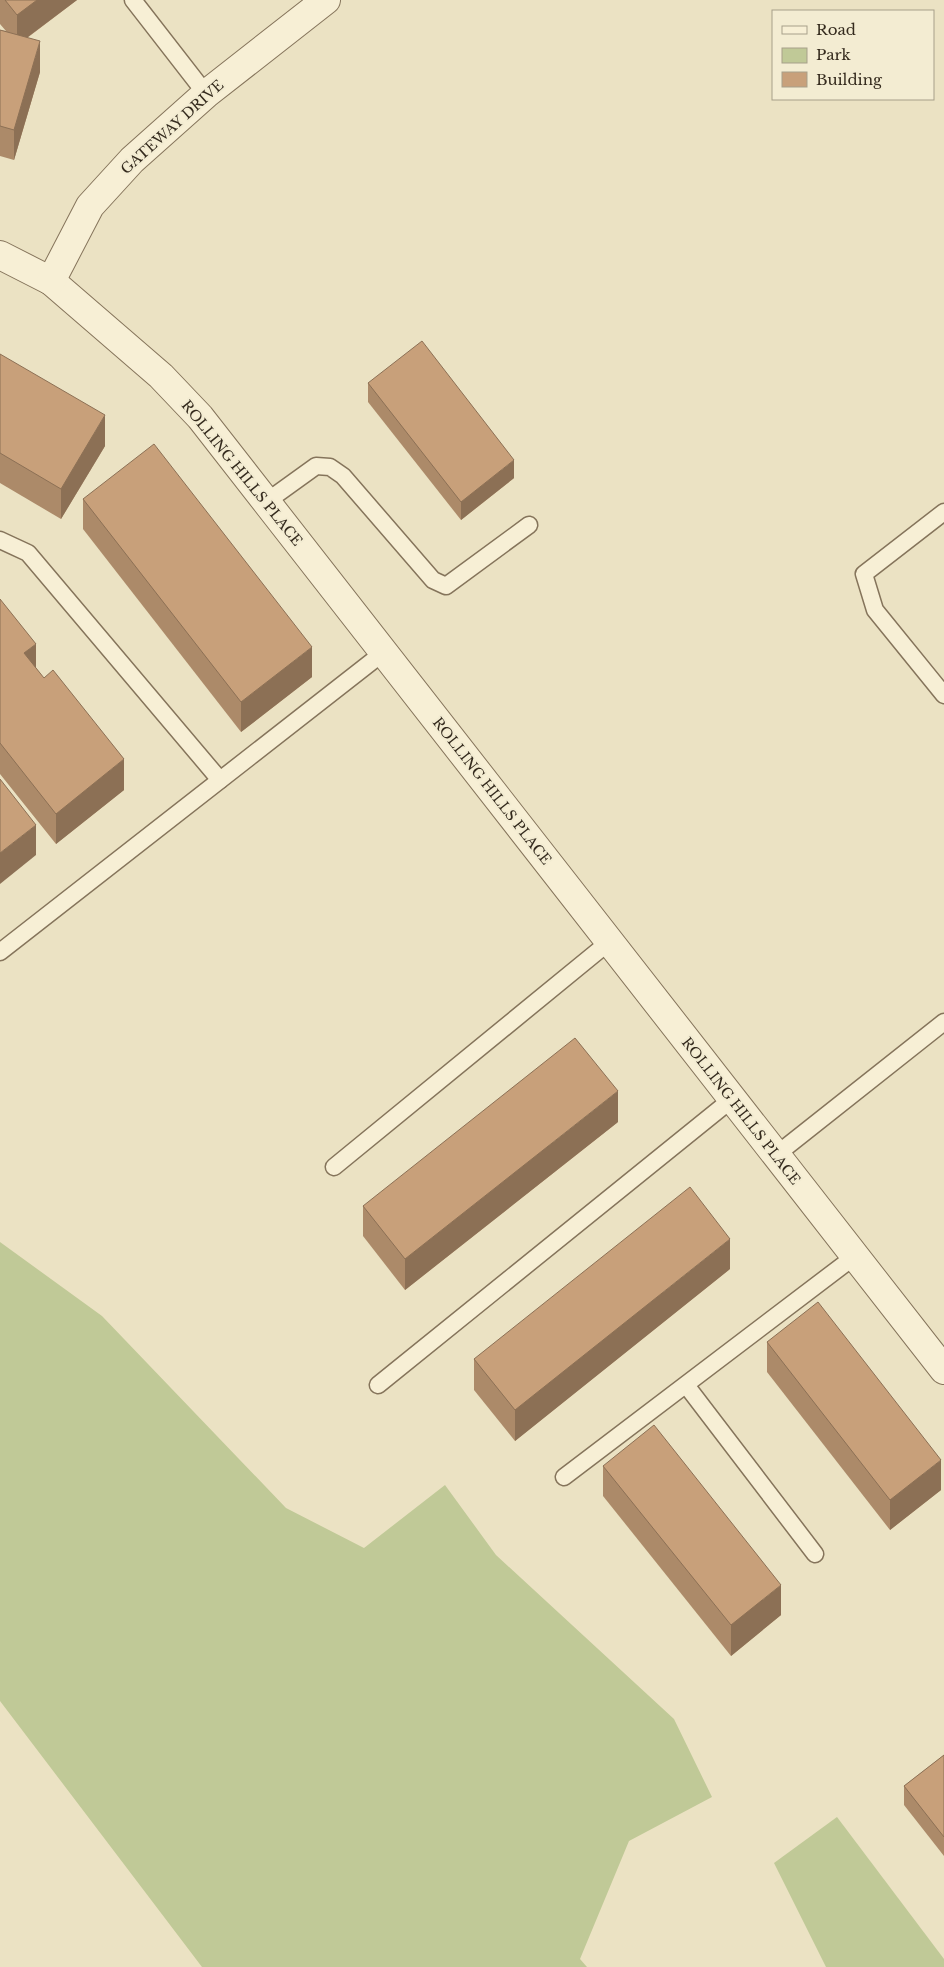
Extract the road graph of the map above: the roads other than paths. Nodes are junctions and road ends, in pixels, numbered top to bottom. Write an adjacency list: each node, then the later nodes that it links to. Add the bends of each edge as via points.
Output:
1 (133, 0): 3 (lane)
2 (326, 0): 3 (street, GATEWAY DRIVE)
3 (206, 94): 5 (street, GATEWAY DRIVE, via 132,160 90,206)
4 (0, 256): 5 (street, ROLLING HILLS PLACE)
5 (51, 281): 6 (street, ROLLING HILLS PLACE, via 161,376 200,417)
6 (266, 502): 8 (lane, via 316,466 330,467 343,476 433,580 446,586); 10 (street, ROLLING HILLS PLACE)
7 (944, 512): 11 (lane, via 864,574 875,610)
8 (528, 525)
9 (0, 540): 12 (lane, via 28,553)
10 (384, 652): 12 (lane); 13 (street, ROLLING HILLS PLACE)
11 (944, 695)
12 (220, 780): 14 (lane)
13 (610, 942): 16 (street, ROLLING HILLS PLACE); 18 (lane)
14 (0, 952)
15 (944, 1022): 17 (lane)
16 (732, 1099): 17 (street, ROLLING HILLS PLACE); 21 (lane)
17 (776, 1156): 19 (street, ROLLING HILLS PLACE)
18 (334, 1167)
19 (855, 1256): 20 (street, ROLLING HILLS PLACE); 22 (lane)
20 (944, 1370)
21 (378, 1385)
22 (686, 1385): 23 (lane); 24 (lane)
23 (564, 1477)
24 (815, 1554)

